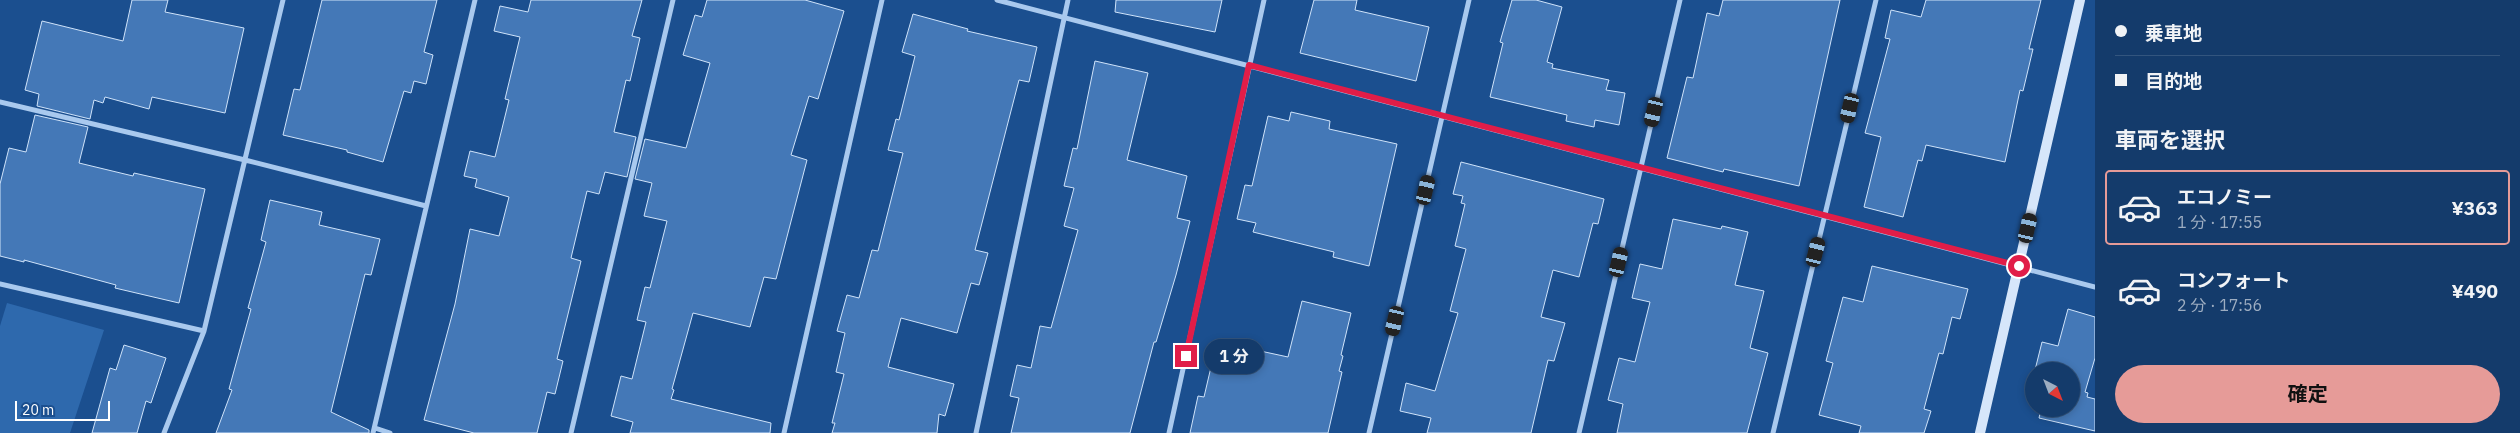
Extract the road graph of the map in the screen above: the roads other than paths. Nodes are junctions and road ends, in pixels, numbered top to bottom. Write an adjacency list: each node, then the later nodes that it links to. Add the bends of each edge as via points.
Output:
1 (283, 0): 16 (street)
2 (475, 0): 18 (street)
3 (673, 0): 27 (street)
4 (882, 0): 28 (street)
5 (997, 0): 12 (street)
6 (1068, 0): 12 (street)
7 (1264, 0): 13 (street)
8 (1469, 0): 15 (street)
9 (1680, 0): 17 (street)
10 (1876, 0): 19 (street)
11 (2080, 0): 20 (street)
12 (1064, 18): 13 (street); 29 (street)
13 (1249, 65): 15 (street); 30 (street)
14 (0, 102): 16 (street)
15 (1443, 115): 17 (street); 31 (street)
16 (245, 160): 18 (street); 23 (street)
17 (1641, 167): 19 (street); 32 (street)
18 (426, 206): 24 (street)
19 (1825, 215): 20 (street); 33 (street)
20 (2019, 266): 22 (street); 34 (street)
21 (0, 284): 23 (street)
22 (2095, 287)
23 (204, 331): 25 (street)
24 (374, 431): 26 (street)
25 (164, 433)
26 (390, 433)
27 (571, 433)
28 (784, 433)
29 (976, 433)
30 (1169, 433)
31 (1369, 433)
32 (1579, 433)
33 (1774, 433)
34 (1980, 433)

